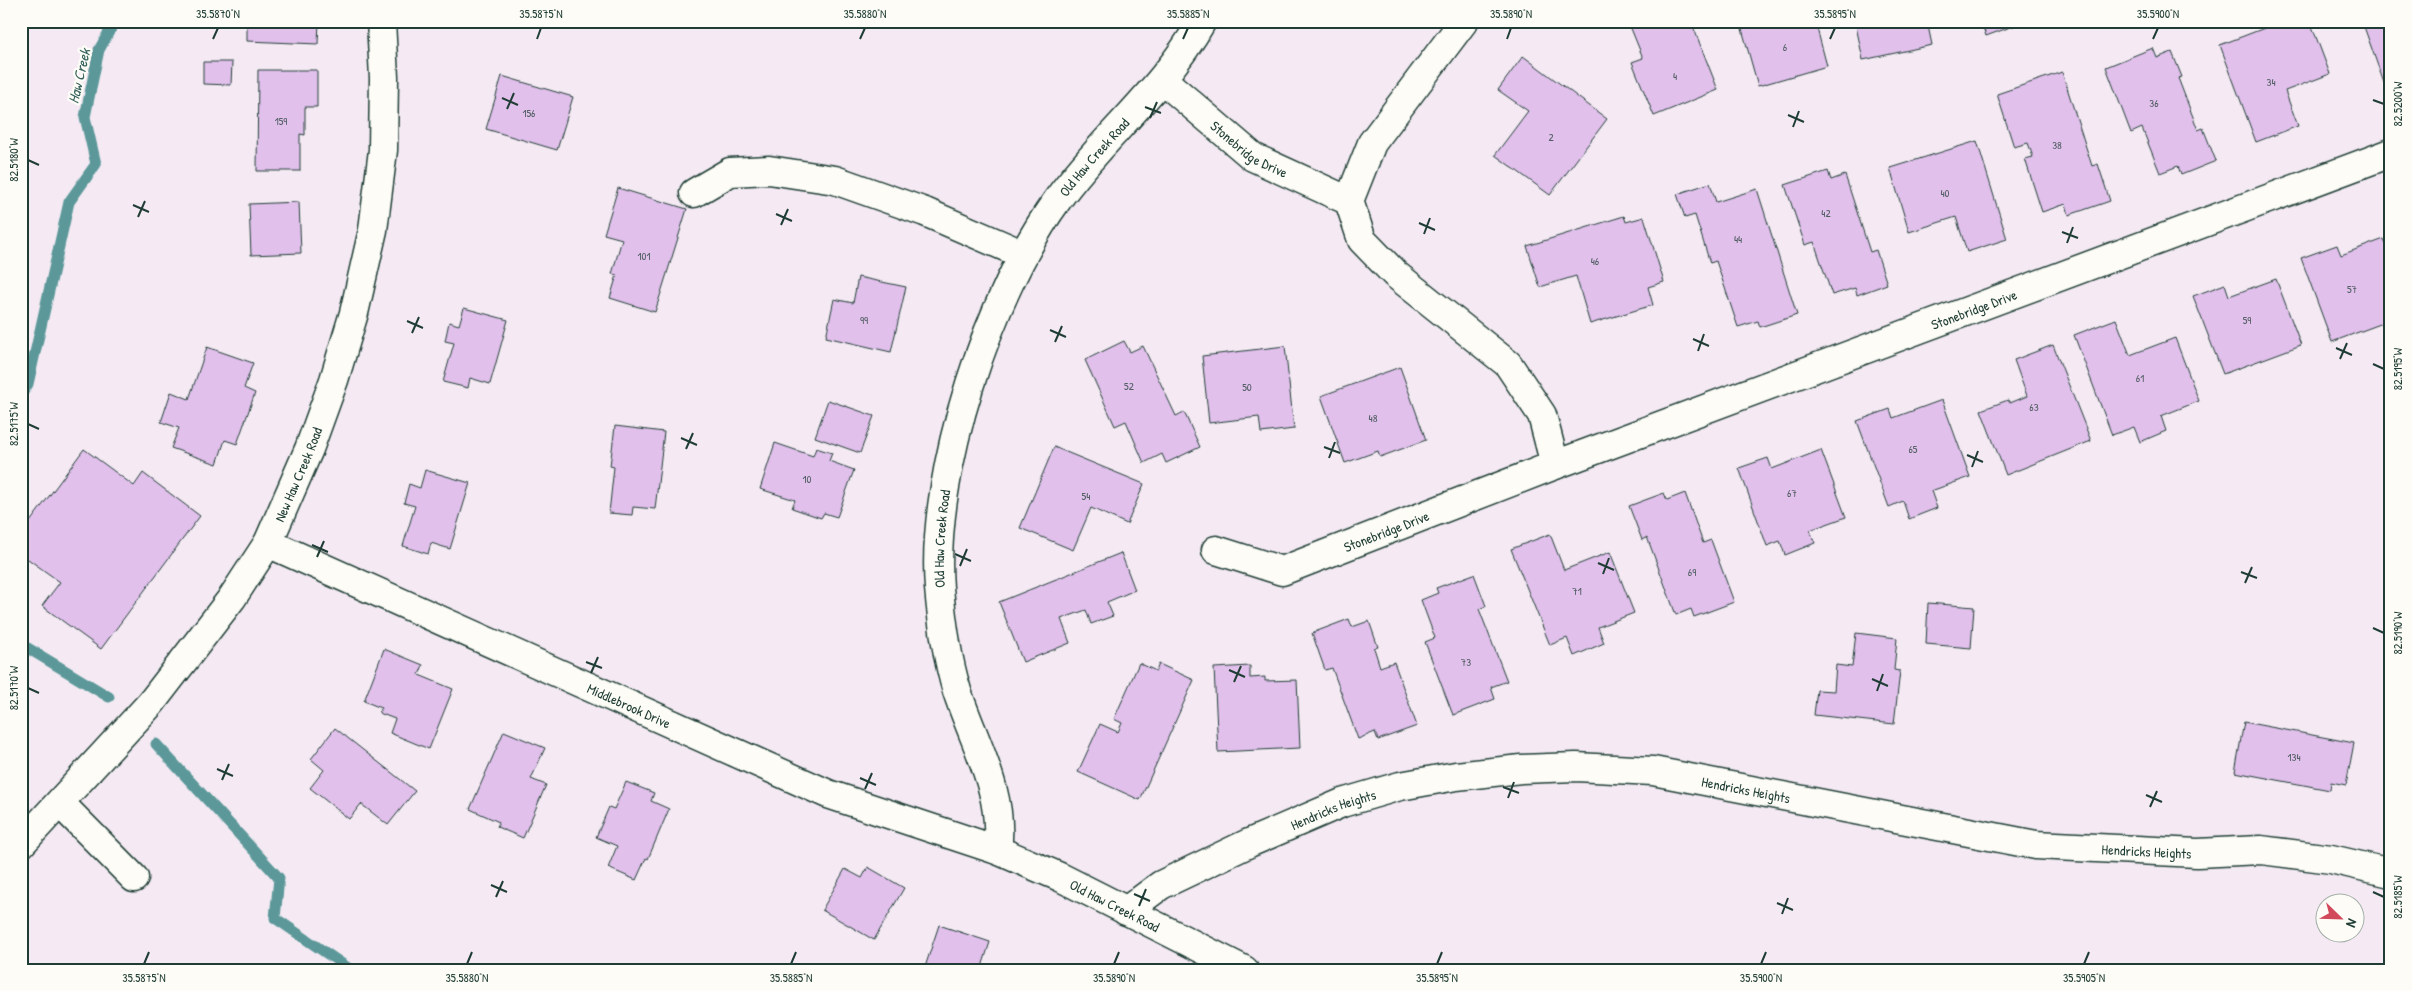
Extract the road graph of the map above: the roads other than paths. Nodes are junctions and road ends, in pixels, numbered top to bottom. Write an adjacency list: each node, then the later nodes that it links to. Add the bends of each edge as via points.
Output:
1 (381, 21): 10 (street, New Haw Creek Road, via 383,150 369,249 334,380 309,450)
2 (1202, 21): 4 (street, Old Haw Creek Road)
3 (1464, 21): 7 (street, via 1372,143)
4 (1162, 80): 7 (street, Stonebridge Drive, via 1253,157); 8 (street, Old Haw Creek Road, via 1058,199)
5 (2391, 152): 9 (street, Stonebridge Drive)
6 (694, 193): 8 (street, via 730,172 769,170 835,180 925,212)
7 (1349, 201): 9 (street, via 1362,240 1395,274 1508,364 1542,415)
8 (1022, 254): 14 (street, Old Haw Creek Road, via 990,328 965,402 940,521 939,586 945,641 957,691 990,779 999,827)
9 (1556, 464): 11 (street, Stonebridge Drive, via 1282,571)
10 (268, 543): 12 (street, New Haw Creek Road, via 232,598 151,704); 14 (street, Middlebrook Drive, via 828,794)
11 (1216, 550)
12 (60, 803): 13 (street, New Haw Creek Road); 16 (street)
13 (21, 844)
14 (997, 850): 17 (street, Old Haw Creek Road, via 1060,877)
15 (2391, 873): 17 (street, Hendricks Heights, via 2332,859 2261,850 2197,853 2036,845 1654,771 1548,768 1438,779 1342,803 1161,885)
16 (134, 878)
17 (1126, 912): 18 (street, Old Haw Creek Road)
18 (1244, 970)

